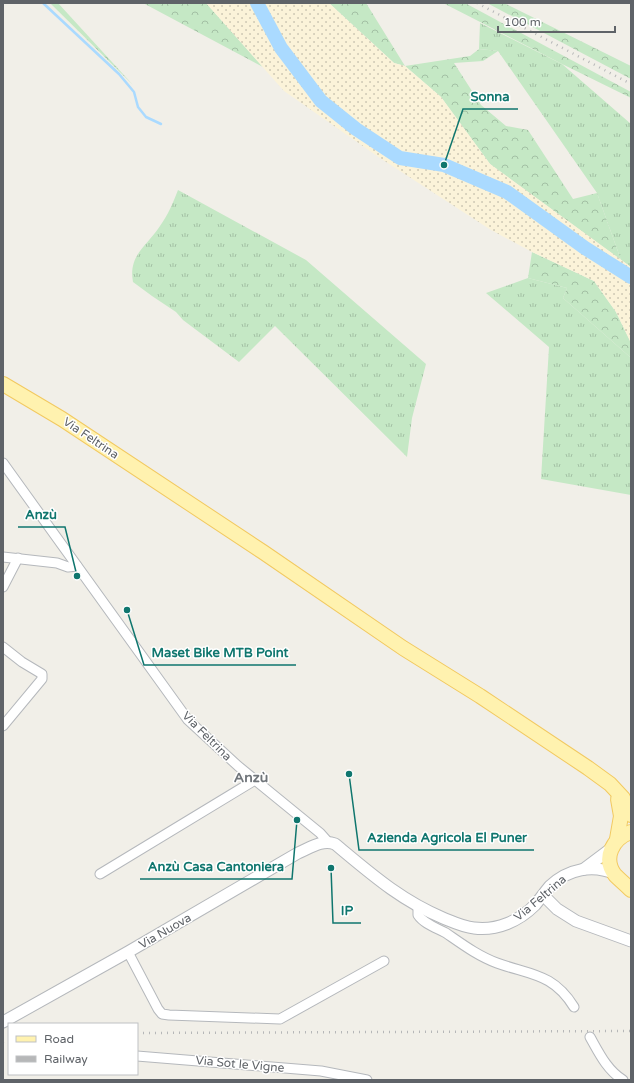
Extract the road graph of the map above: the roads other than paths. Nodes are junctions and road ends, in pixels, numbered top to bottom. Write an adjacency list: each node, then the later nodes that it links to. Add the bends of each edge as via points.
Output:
1 (3, 384): 10 (main road, Via Feltrina, via 62,419 263,552 403,648 588,768)
2 (3, 463): 5 (street, Via Feltrina)
3 (3, 557): 4 (street)
4 (18, 558): 5 (street, via 68,567); 6 (street)
5 (77, 566): 9 (street, Via Feltrina, via 188,720)
6 (3, 587)
7 (3, 647): 8 (street, via 42,674 42,679)
8 (3, 726)
9 (255, 780): 13 (street, Via Feltrina); 16 (street)
10 (615, 789): 11 (main road, Via Feltrina, via 623,798); 14 (main road, via 620,802 621,816)
11 (631, 815)
12 (631, 832): 14 (main road, Via Feltrina)
13 (328, 842): 20 (street, Via Feltrina, via 335,844 399,896); 22 (street, Via Nuova, via 298,853)
14 (615, 844): 15 (street, Via Feltrina); 17 (main road, via 610,861)
15 (583, 869): 17 (street, Via Feltrina, via 600,869); 19 (street, Via Feltrina, via 559,880)
16 (100, 874)
17 (622, 879): 18 (main road)
18 (631, 890)
19 (543, 895): 20 (street, Via Feltrina, via 514,921 486,929 461,925); 21 (street, via 557,909 576,921)
20 (418, 906): 24 (street, via 418,915 426,922 496,963 544,978 558,987)
21 (631, 941)
22 (128, 952): 23 (street, via 158,1009 168,1016 280,1019); 25 (street, Via Nuova)
23 (384, 961)
24 (574, 1007)
25 (7, 1022)
26 (590, 1036): 29 (street, via 602,1059 614,1074)
27 (138, 1056): 28 (street, Via Sot le Vigne, via 321,1071)
28 (367, 1080)
29 (623, 1080)

